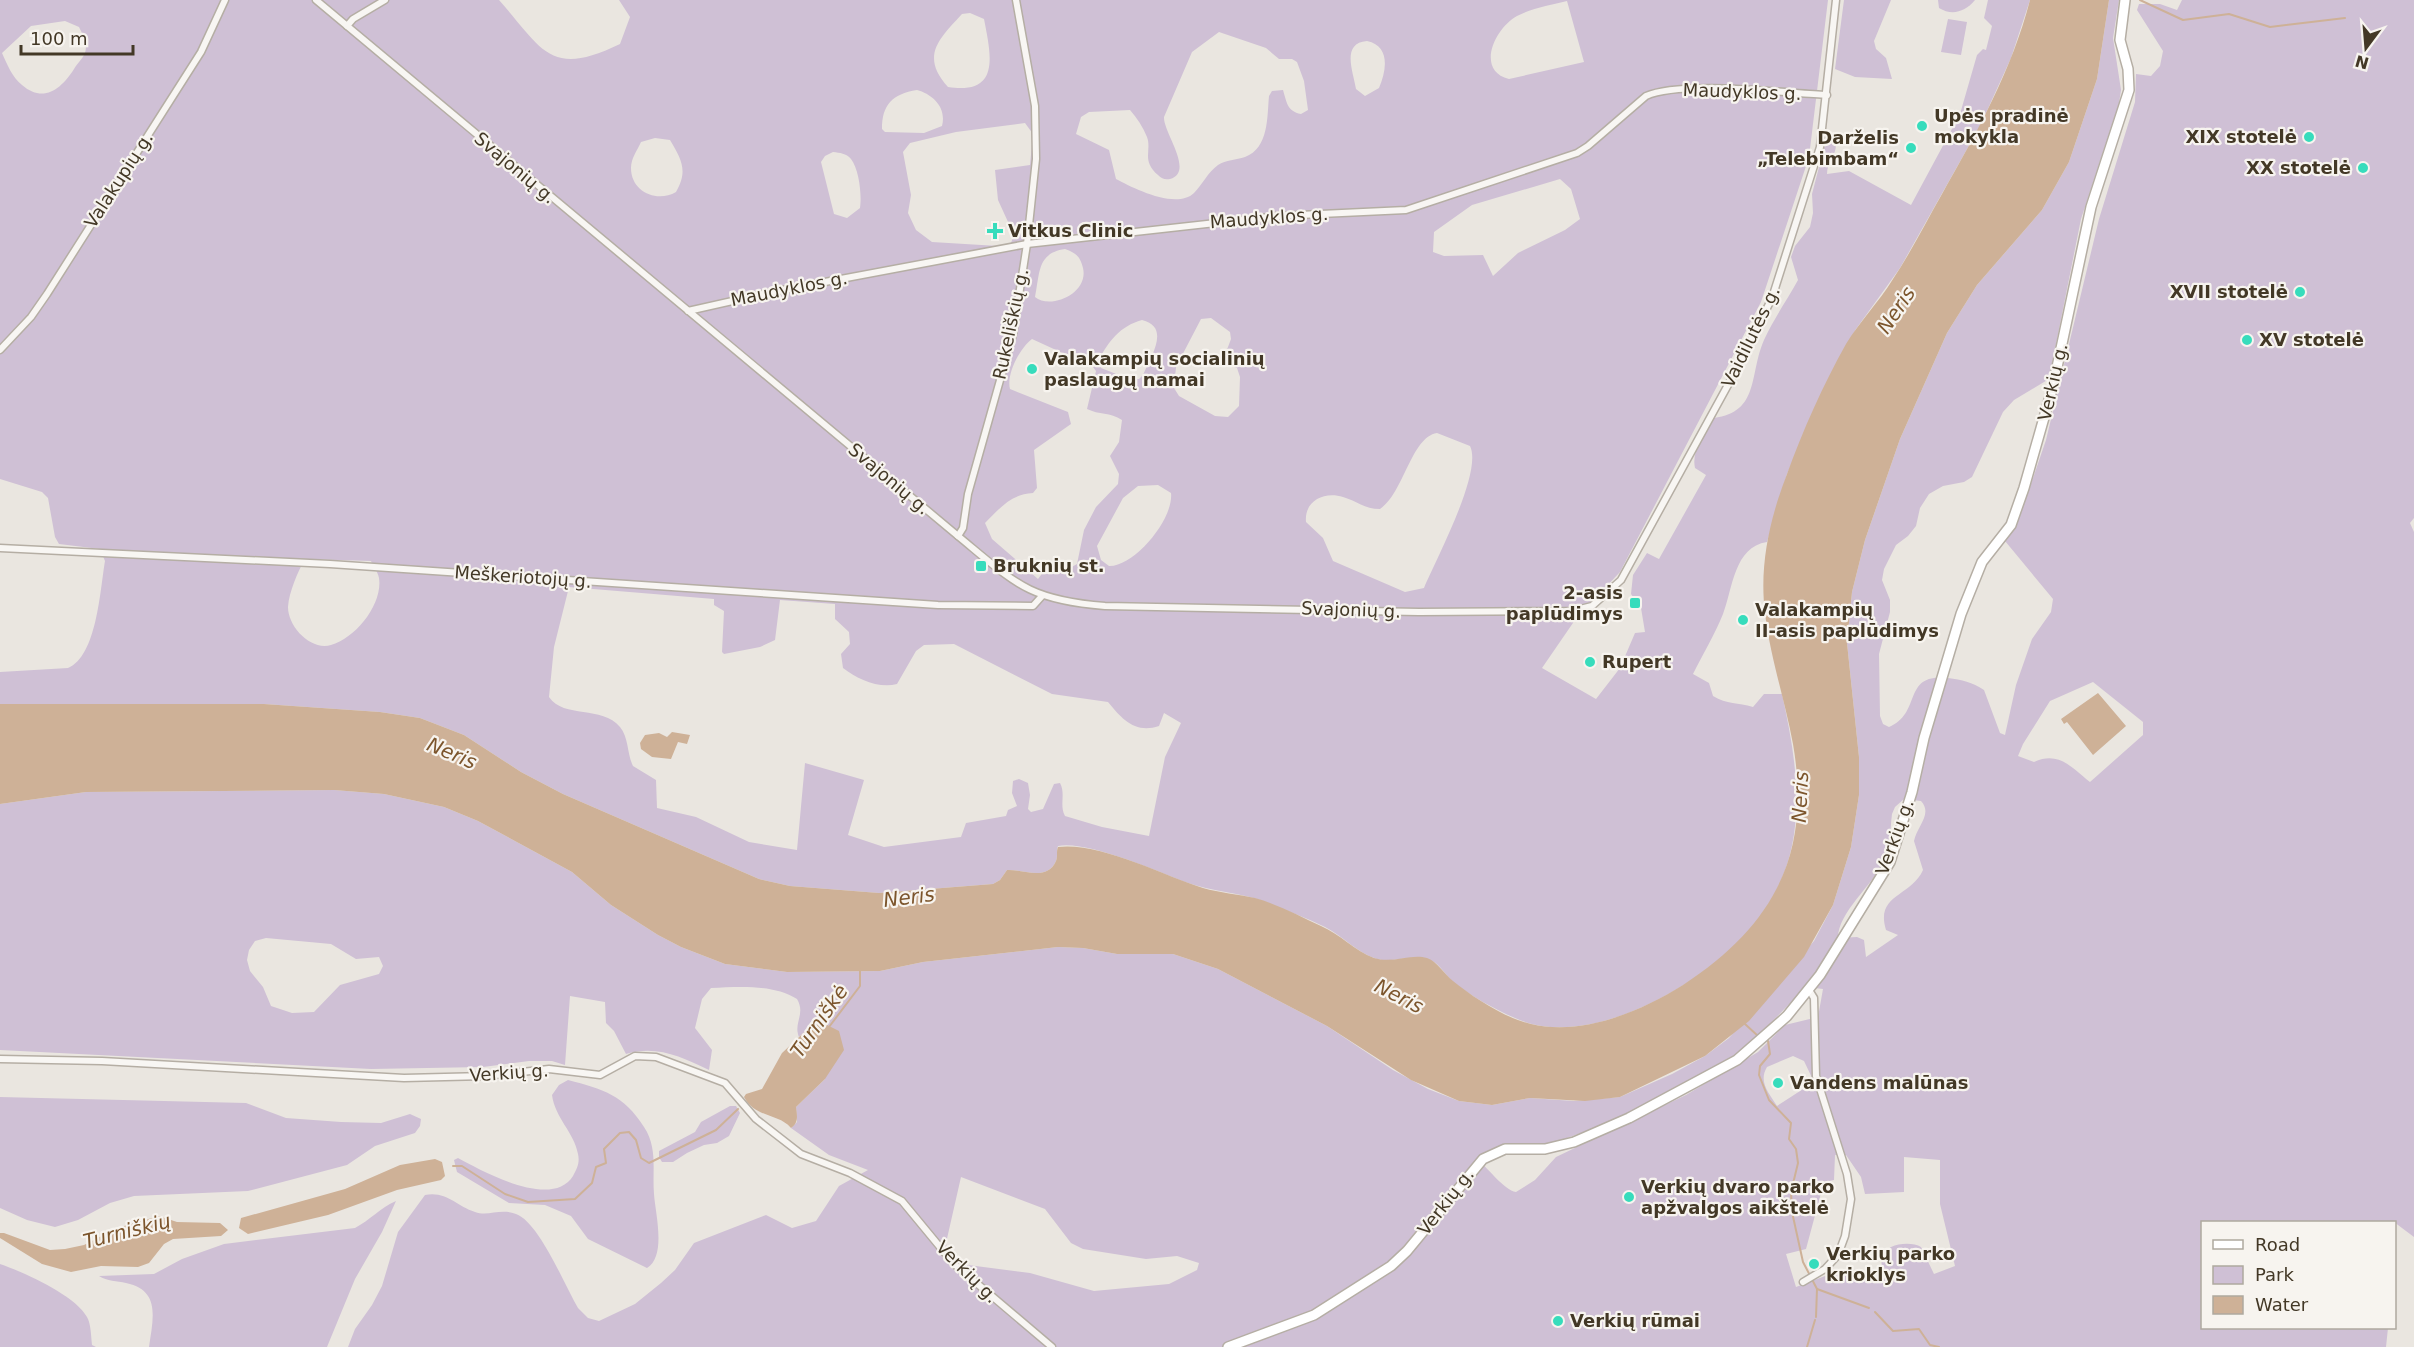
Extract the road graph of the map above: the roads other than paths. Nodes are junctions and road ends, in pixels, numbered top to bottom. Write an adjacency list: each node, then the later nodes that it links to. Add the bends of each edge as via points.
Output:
1 (225, 0): 11 (street, Valakupių g., via 201,52 47,294)
2 (316, 0): 7 (street, Svajonių g.)
3 (385, 0): 7 (street)
4 (1016, 0): 9 (street, Rukeliškių g., via 1035,106 1036,159)
5 (1836, 0): 8 (street, Vaidilutės g.)
6 (2125, 0): 16 (main road, Verkių g., via 2120,40 2129,90 2091,207 2053,386 2022,496 2011,525 1983,562 1960,614 1890,862)
7 (347, 26): 10 (street, Svajonių g.)
8 (1827, 95): 9 (street, Maudyklos g., via 1696,88 1655,92 1577,153 1406,210 1278,216); 15 (street, Vaidilutės g., via 1814,169 1763,320 1621,580)
9 (1027, 244): 10 (street, Maudyklos g.); 12 (street, Rukeliškių g., via 1013,334)
10 (688, 311): 12 (street, Svajonių g.)
11 (0, 350)
12 (958, 536): 14 (street, Svajonių g., via 1010,579)
13 (0, 548): 14 (street, Meškeriotojų g., via 330,564 938,606 1033,606)
14 (1042, 596): 15 (street, Svajonių g., via 1105,606 1419,612 1572,611)
15 (1592, 606)
16 (1809, 990): 18 (street, via 1814,998 1816,1076 1851,1199 1843,1246 1830,1264); 20 (main road, Verkių g., via 1750,1052 1681,1092 1574,1142 1545,1149 1505,1149 1483,1158 1391,1266 1314,1316)
17 (0, 1059): 19 (street, Verkių g., via 405,1078 486,1076 549,1069 600,1075 635,1056 656,1057 725,1083 756,1119 801,1154 850,1173 902,1201 955,1265)
18 (1803, 1282)
19 (1052, 1347)
20 (1228, 1347)

